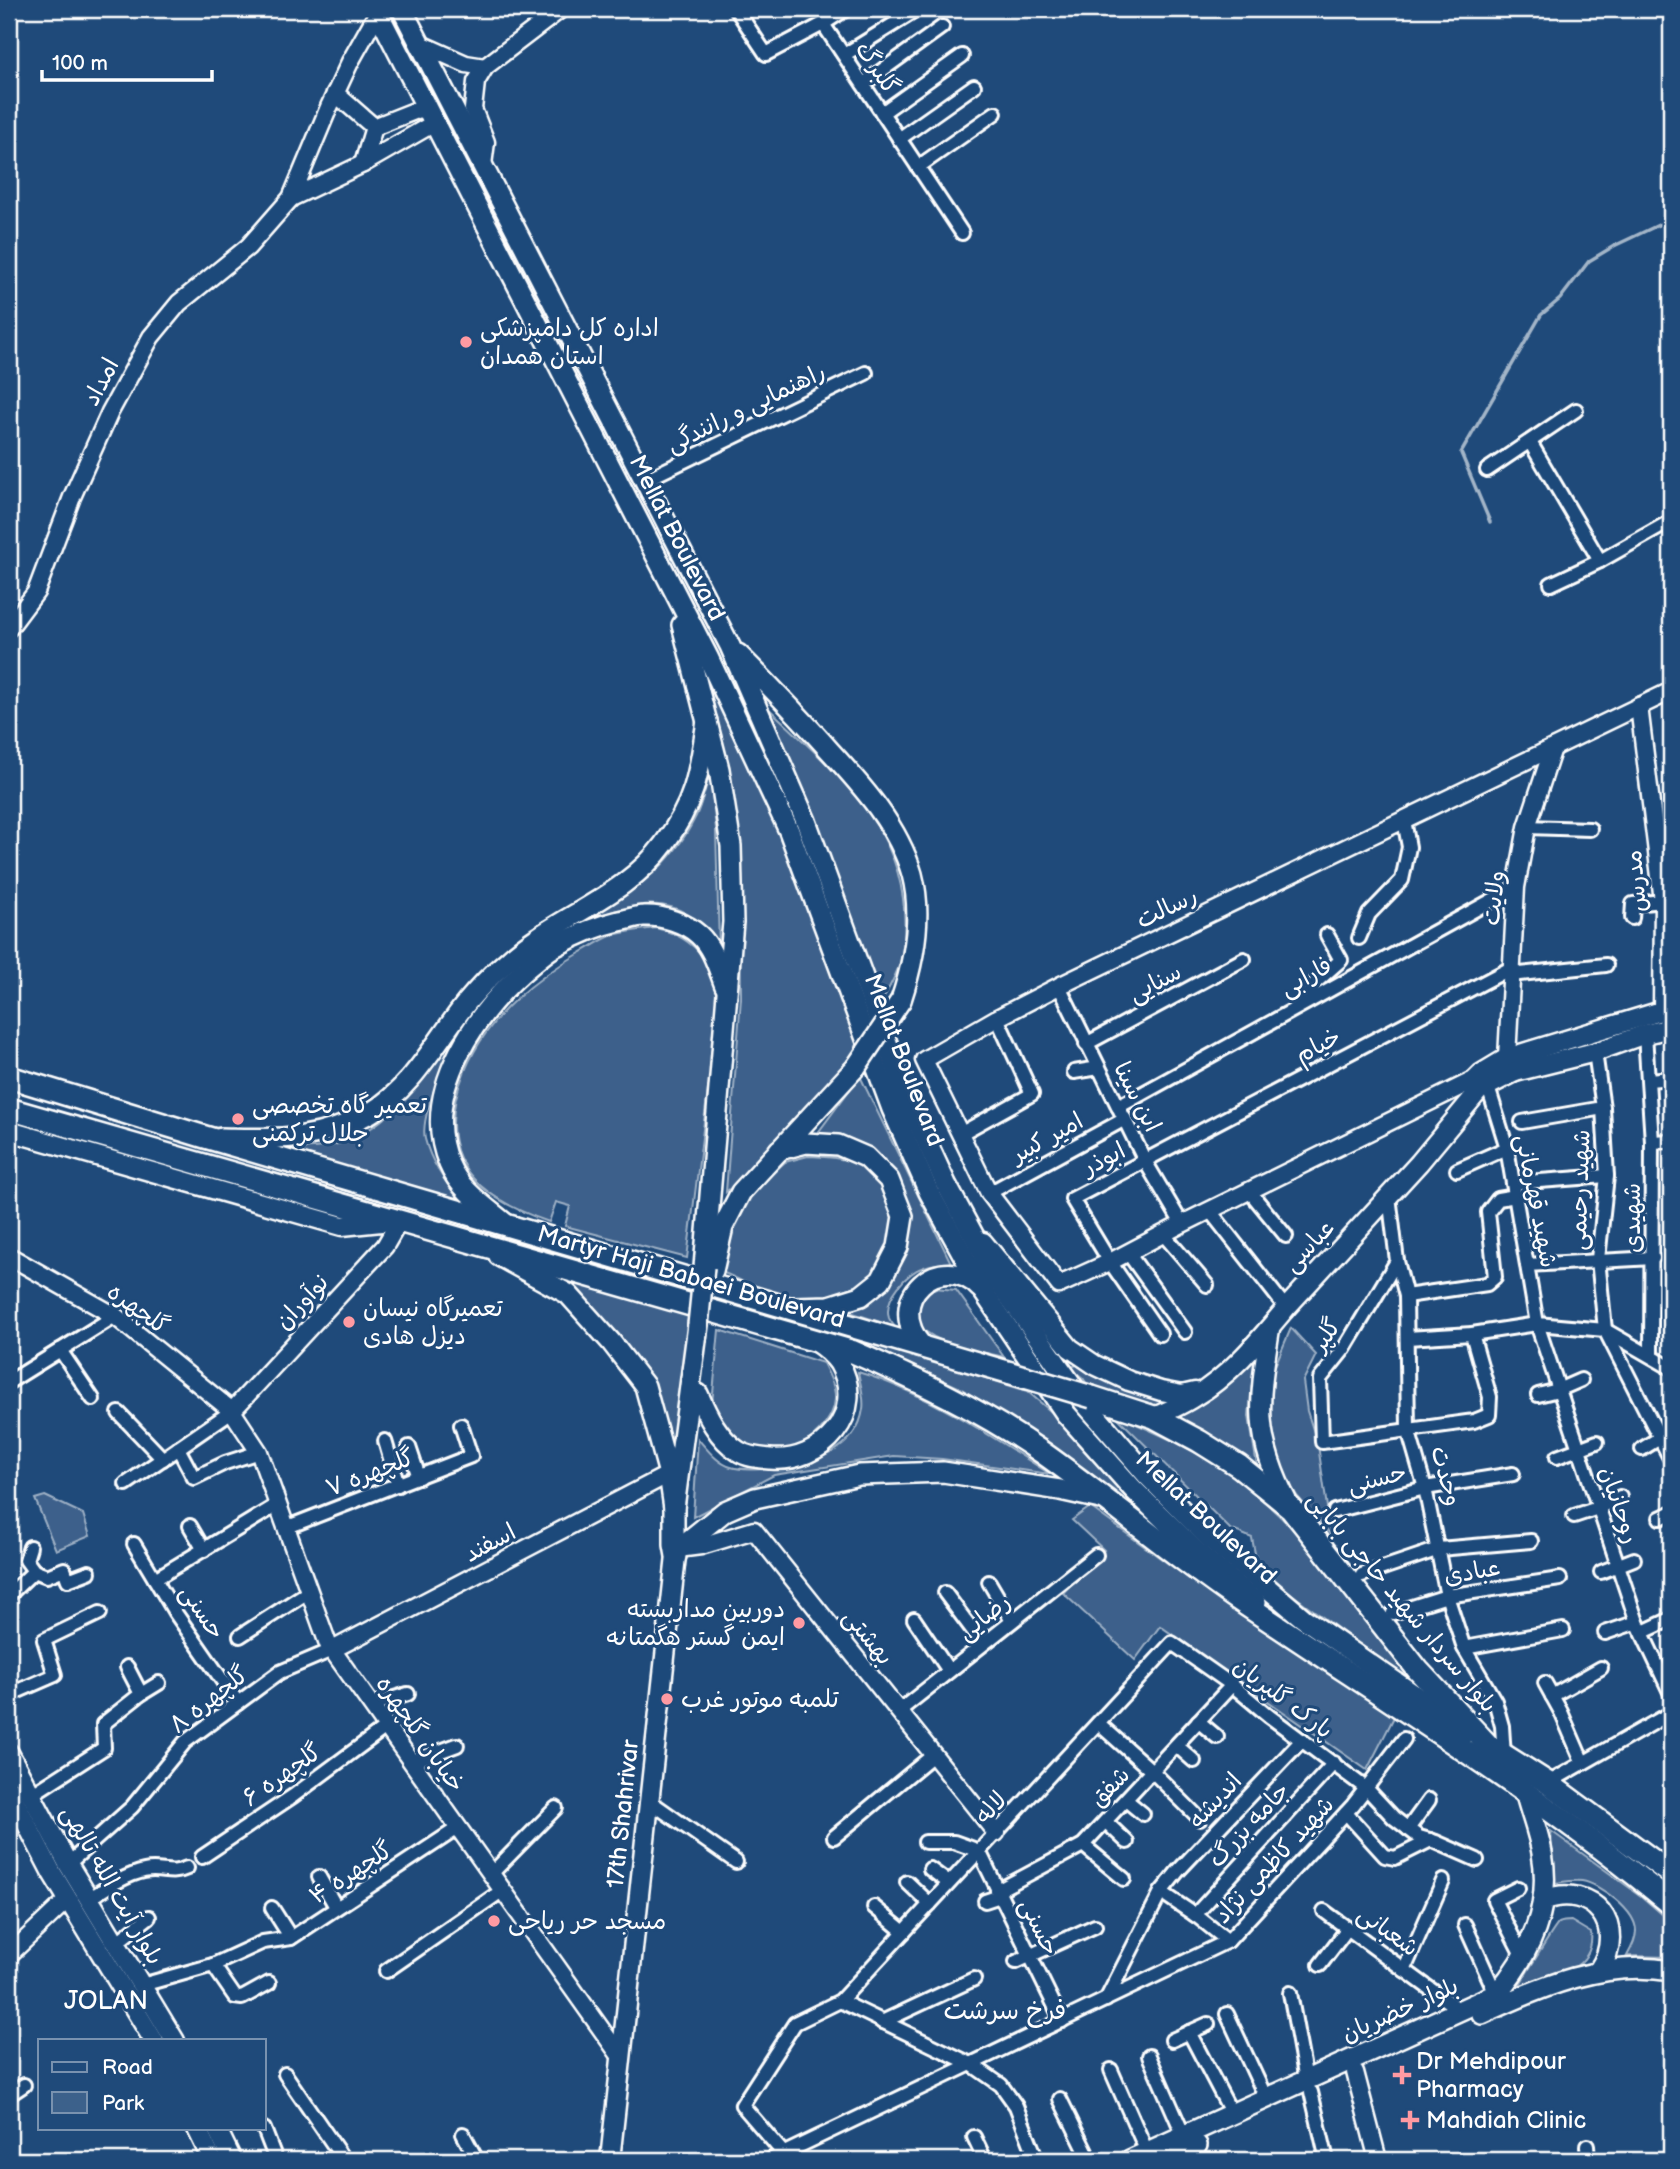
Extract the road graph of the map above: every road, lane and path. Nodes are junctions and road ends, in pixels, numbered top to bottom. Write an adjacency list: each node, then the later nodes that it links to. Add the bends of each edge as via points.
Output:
1 (402, 9): 9 (main road, Mellat Boulevard)
2 (561, 9): 12 (street)
3 (736, 9): 7 (street, via 766,54)
4 (846, 9): 7 (street)
5 (918, 9): 10 (street)
6 (377, 10): 15 (street); 19 (main road, Mellat Boulevard)
7 (823, 24): 10 (street, گلبرگ)
8 (942, 27): 13 (street)
9 (421, 44): 12 (street, via 466,64); 16 (main road, Mellat Boulevard)
10 (844, 55): 13 (street, گلبرگ)
11 (962, 57): 17 (street)
12 (485, 67): 23 (street, via 473,99 486,142)
13 (863, 84): 17 (street, گلبرگ)
14 (974, 86): 21 (street)
15 (335, 93): 20 (street); 25 (street)
16 (451, 104): 19 (main road); 23 (main road, Mellat Boulevard)
17 (882, 113): 21 (street, گلبرگ)
18 (995, 113): 24 (street)
19 (432, 114): 20 (street); 22 (street); 32 (main road, Mellat Boulevard)
20 (374, 127): 22 (street)
21 (899, 139): 24 (street, گلبرگ)
22 (363, 164): 25 (street)
23 (483, 165): 31 (main road, Mellat Boulevard)
24 (918, 167): 26 (street, گلبرگ)
25 (291, 198): 37 (street, امداد, via 248,247 179,303 151,337 72,496 36,592)
26 (962, 233)
27 (866, 373): 31 (street, راهنمایی و رانندگی)
28 (1576, 410): 29 (street)
29 (1531, 442): 30 (street); 34 (street)
30 (1488, 470)
31 (645, 481): 32 (main road); 38 (main road, Mellat Boulevard)
32 (624, 492): 36 (main road, Mellat Boulevard)
33 (1671, 521): 34 (street)
34 (1600, 561): 35 (street)
35 (1551, 584)
36 (673, 586): 41 (main road); 110 (main road, Mellat Boulevard, via 789,831 892,1109 929,1192)
37 (9, 628)
38 (730, 646): 84 (main road, bridge, via 864,789 897,835 912,876 917,928 901,1000 856,1067); 94 (main road, Mellat Boulevard, via 806,821 909,1103)
39 (1671, 691): 40 (street, رسالت)
40 (1639, 706): 42 (street, رسالت); 47 (street, مدرس)
41 (707, 721): 55 (main road, via 731,846 733,922); 79 (main road, via 697,781 684,815 662,847 635,875 505,963 467,1002 402,1086 372,1111 329,1132 281,1139)
42 (1553, 748): 43 (street, رسالت); 44 (street, ولایت)
43 (1404, 820): 50 (street, via 1409,847 1402,880 1369,914); 54 (street, رسالت)
44 (1527, 827): 45 (street); 46 (street, ولایت)
45 (1590, 829)
46 (1516, 887): 53 (street, ولایت); 56 (street, فارابی)
47 (1663, 901): 48 (street, via 1633,904); 57 (street, مدرس)
48 (1632, 919)
49 (1326, 935): 56 (street, via 1342,960 1316,982)
50 (1359, 938)
51 (1244, 959): 61 (street, سنایی)
52 (1606, 965): 53 (street)
53 (1511, 971): 63 (street, ولایت); 85 (street, خیام)
54 (1059, 986): 58 (street, رسالت); 61 (street, ابن سینا)
55 (728, 995): 97 (main road, via 712,951 698,933 670,919 644,915 604,925 553,947 510,981 479,1018 457,1056 443,1098 440,1130 449,1165 464,1189); 108 (main road)
56 (1301, 1004): 71 (street, فارابی)
57 (1666, 1009): 63 (main road)
58 (997, 1018): 78 (street, via 1032,1094); 78 (street, رسالت, via 924,1060)
59 (1671, 1028): 60 (main road)
60 (1645, 1034): 62 (main road); 68 (street, شهیدی)
61 (1086, 1044): 64 (street, ابن سینا)
62 (1595, 1052): 63 (main road); 72 (street, شهید رحیمی)
63 (1512, 1062): 69 (main road)
64 (1099, 1068): 65 (street); 71 (street, ابن سینا)
65 (1073, 1072)
66 (9, 1077): 70 (highway, Martyr Haji Babaei Boulevard)
67 (1671, 1079): 68 (street)
68 (1649, 1080): 82 (street, شهیدی)
69 (1482, 1084): 83 (street, شهید قهرمانی); 89 (street); 91 (main road, عباسی)
70 (66, 1094): 75 (highway); 79 (highway, Martyr Haji Babaei Boulevard)
71 (1118, 1107): 74 (street, ابن سینا)
72 (1603, 1108): 76 (street); 87 (street, شهید رحیمی)
73 (9, 1109): 75 (highway, Martyr Haji Babaei Boulevard)
74 (1125, 1119): 85 (street, ابن سینا); 90 (street, امیر کبیر)
75 (55, 1122): 80 (highway, Martyr Haji Babaei Boulevard)
76 (1522, 1122)
77 (9, 1130): 80 (main road)
78 (960, 1134): 90 (street, رسالت)
79 (205, 1138): 97 (highway, Martyr Haji Babaei Boulevard)
80 (81, 1140): 95 (highway, Martyr Haji Babaei Boulevard)
81 (1671, 1141): 82 (street)
82 (1652, 1142): 102 (street, شهیدی)
83 (1507, 1148): 86 (street); 88 (street, شهید قهرمانی)
84 (779, 1150): 108 (main road, via 741,1192); 112 (main road, via 806,1143 838,1145 866,1157 890,1180 903,1216 898,1247 881,1280 861,1296 829,1306)
85 (1145, 1161): 96 (street, ابن سینا); 106 (street, ابوذر, via 1072,1199)
86 (1457, 1170)
87 (1606, 1176): 88 (street); 103 (street, شهید رحیمی)
88 (1513, 1182): 92 (street, شهید قهرمانی)
89 (1250, 1192): 93 (street); 99 (street)
90 (989, 1194): 106 (street, رسالت, via 1059,1285)
91 (1389, 1196): 105 (street, وحدت); 113 (main road, عباسی)
92 (1516, 1196): 107 (street, شهید قهرمانی); 111 (street, via 1498,1199 1488,1212 1495,1277 1487,1284)
93 (1210, 1211): 96 (street); 113 (street)
94 (963, 1216): 131 (main road, via 1070,1348 1095,1365 1161,1391 1182,1395); 225 (main road, Mellat Boulevard, via 998,1280 1084,1402 1209,1538 1303,1618)
95 (400, 1220): 100 (highway, Martyr Haji Babaei Boulevard); 136 (street, نوآوران, via 385,1246)
96 (1182, 1224): 98 (street)
97 (508, 1225): 112 (highway, Martyr Haji Babaei Boulevard)
98 (1164, 1235): 101 (street); 109 (street)
99 (1286, 1236)
100 (460, 1237): 123 (highway, Martyr Haji Babaei Boulevard); 152 (main road, via 568,1294 611,1342 645,1386)
101 (1128, 1253): 106 (street); 119 (street)
102 (1653, 1258): 103 (street); 126 (street, شهیدی)
103 (1598, 1259): 107 (street); 118 (street, شهید رحیمی)
104 (12, 1261): 114 (street, گلچهره)
105 (1397, 1261): 111 (street, وحدت); 140 (street, گلپر, via 1344,1349 1320,1379 1322,1442)
106 (1110, 1262): 120 (street)
107 (1527, 1265): 115 (street, شهید قهرمانی)
108 (709, 1269): 116 (main road, bridge)
109 (1207, 1285)
110 (983, 1292): 124 (main road, via 961,1275 933,1277 921,1284 912,1295 908,1322); 196 (main road, Mellat Boulevard, via 1066,1414 1133,1489 1196,1551)
111 (1406, 1296): 122 (street, وحدت)
112 (787, 1307): 124 (highway, Martyr Haji Babaei Boulevard)
113 (1286, 1308): 117 (main road, عباسی)
114 (115, 1316): 125 (street); 136 (street, گلچهره)
115 (1536, 1324): 118 (street); 121 (street); 132 (street, روحانیان)
116 (703, 1326): 133 (main road); 162 (main road)
117 (1269, 1329): 131 (main road, عباسی); 161 (main road, via 1260,1414 1266,1453)
118 (1605, 1330): 126 (street); 141 (street)
119 (1185, 1332)
120 (1160, 1334)
121 (1472, 1334): 122 (street); 140 (street, via 1490,1397 1489,1415)
122 (1407, 1338): 140 (street, وحدت)
123 (814, 1340): 133 (main road, via 839,1364 846,1406 830,1440 813,1451 777,1460 739,1452 709,1418); 159 (highway, Martyr Haji Babaei Boulevard, via 887,1366 982,1413)
124 (922, 1346): 128 (highway, Martyr Haji Babaei Boulevard)
125 (60, 1350): 130 (street); 135 (street)
126 (1651, 1356): 127 (street)
127 (1671, 1368)
128 (1011, 1373): 138 (highway, بلوار سردار شهید حاجی بابایی, bridge)
129 (1581, 1380): 132 (street)
130 (9, 1382)
131 (1205, 1389): 138 (main road, عباسی)
132 (1558, 1390): 134 (street); 146 (street, روحانیان)
133 (698, 1394): 173 (main road)
134 (1538, 1395)
135 (93, 1399)
136 (232, 1411): 145 (street); 148 (street, خیابان گلچهره)
137 (119, 1413): 150 (street)
138 (1154, 1417): 161 (highway, بلوار سردار شهید حاجی بابایی, via 1239,1466)
139 (461, 1424): 154 (street, گلچهره ۷, via 471,1456)
140 (1408, 1429): 157 (street, وحدت)
141 (1666, 1434): 147 (street); 151 (street)
142 (385, 1441): 156 (street)
143 (1597, 1442): 146 (street)
144 (409, 1447): 154 (street)
145 (177, 1448): 148 (street, via 194,1478); 150 (street)
146 (1578, 1449): 149 (street); 163 (street, روحانیان)
147 (1642, 1449)
148 (259, 1452): 160 (street, خیابان گلچهره)
149 (1557, 1457)
150 (163, 1459): 155 (street)
151 (1671, 1460)
152 (669, 1474): 162 (main road); 201 (street, اسفند)
153 (1513, 1474): 157 (street, حسنی)
154 (419, 1477): 156 (street, گلچهره ۷)
155 (126, 1484)
156 (398, 1485): 167 (street, گلچهره ۷)
157 (1425, 1488): 164 (street, حسنی); 171 (street, وحدت)
158 (1620, 1497): 163 (street)
159 (1105, 1500): 173 (main road, via 943,1472 859,1475 755,1498 725,1511); 196 (highway, Martyr Haji Babaei Boulevard, via 1174,1555)
160 (278, 1505): 167 (street, خیابان گلچهره); 172 (street, حسنی)
161 (1290, 1507): 225 (highway, بلوار سردار شهید حاجی بابایی, via 1418,1670)
162 (674, 1508): 173 (main road)
163 (1598, 1508): 165 (street); 176 (street, روحانیان)
164 (1335, 1511)
165 (1574, 1517)
166 (190, 1526): 172 (street)
167 (285, 1528): 184 (street, خیابان گلچهره)
168 (1531, 1541): 171 (street)
169 (134, 1544): 181 (street, حسنی)
170 (30, 1547): 177 (street, via 26,1560)
171 (1439, 1549): 180 (street); 187 (street, وحدت)
172 (204, 1550): 181 (street, حسنی)
173 (677, 1553): 215 (street, بهشتی, via 754,1530); 238 (main road, 17th Shahrivar)
174 (1096, 1555): 192 (street, رضایی)
175 (1634, 1559): 176 (street)
176 (1618, 1566): 179 (street); 193 (street, روحانیان)
177 (34, 1571): 178 (street, via 47,1576 64,1569 68,1580); 186 (street)
178 (89, 1572)
179 (1601, 1572)
180 (1362, 1574)
181 (155, 1579): 213 (street, حسنی)
182 (1560, 1579): 187 (street, عبادی)
183 (989, 1582): 192 (street)
184 (308, 1592): 197 (street); 201 (street, خیابان گلچهره)
185 (945, 1593): 199 (street)
186 (9, 1595)
187 (1447, 1596): 189 (street, عبادی); 200 (street, وحدت)
188 (100, 1613): 210 (street, via 44,1640 55,1675)
189 (1393, 1613)
190 (914, 1619): 204 (street)
191 (1671, 1619): 193 (street)
192 (1012, 1621): 199 (street, رضایی)
193 (1640, 1627): 195 (street); 211 (street, روحانیان)
194 (1563, 1630): 200 (street)
195 (1605, 1633)
196 (1294, 1635): 236 (highway, Mellat Boulevard)
197 (240, 1636)
198 (1172, 1643): 207 (street, پارک گلپریان); 218 (street, لاله)
199 (983, 1644): 204 (street, رضایی)
200 (1464, 1648): 225 (street, وحدت, via 1495,1701 1502,1726)
201 (332, 1650): 213 (street, گلچهره ۸, via 280,1672); 214 (street, خیابان گلچهره)
202 (127, 1667): 208 (street)
203 (1601, 1668): 212 (street)
204 (949, 1671): 215 (street, رضایی)
205 (159, 1683): 208 (street)
206 (1545, 1683): 212 (street)
207 (1232, 1685): 217 (street, شفق); 222 (street, پارک گلپریان)
208 (141, 1694): 237 (street, via 103,1724 104,1748)
209 (408, 1694): 214 (street)
210 (9, 1695)
211 (1671, 1695)
212 (1552, 1696): 231 (street)
213 (239, 1703): 258 (street, گلچهره ۸, via 185,1742 132,1807)
214 (371, 1705): 219 (street, خیابان گلچهره)
215 (899, 1711): 227 (street, بهشتی)
216 (1671, 1713): 231 (street)
217 (1198, 1721): 220 (street); 224 (street, شفق)
218 (1098, 1723): 232 (street); 248 (street, لاله)
219 (386, 1727): 229 (street, خیابان گلچهره); 255 (street, گلچهره ۶)
220 (1217, 1737)
221 (1404, 1739): 234 (street, شهید کاظمی نژاد)
222 (1302, 1740): 230 (street, پارک گلپریان); 270 (street, اندیشه)
223 (457, 1745): 229 (street)
224 (1177, 1746): 228 (street); 232 (street, شفق)
225 (1496, 1751): 233 (highway, Mellat Boulevard)
226 (9, 1753): 237 (main road, بلوار آیت الله تالهی)
227 (933, 1755): 248 (street, بهشتی); 249 (street)
228 (1194, 1761)
229 (411, 1762): 246 (street, خیابان گلچهره)
230 (1334, 1763): 234 (street, پارک گلپریان); 282 (street, جامه بزرگ)
231 (1583, 1763): 233 (street)
232 (1153, 1772): 239 (street, شفق); 244 (street)
233 (1548, 1783): 262 (highway, Mellat Boulevard)
234 (1367, 1789): 242 (street, شهید کاظمی نژاد); 247 (street, پارک گلپریان)
235 (9, 1790): 272 (main road, بلوار آیت الله تالهی)
236 (1526, 1795): 274 (main road, بلوار خضریان, via 1543,1854); 277 (highway, Mellat Boulevard)
237 (32, 1796): 258 (main road, بلوار آیت الله تالهی)
238 (648, 1800): 257 (street); 318 (main road, 17th Shahrivar)
239 (1126, 1800): 243 (street); 245 (street, شفق)
240 (1429, 1800): 247 (street)
241 (556, 1808): 261 (street)
242 (1346, 1813): 250 (street, via 1385,1856 1395,1858); 289 (street, شهید کاظمی نژاد)
243 (1143, 1814)
244 (1200, 1819)
245 (1106, 1822): 252 (street); 253 (street, شفق)
246 (458, 1828): 261 (street, خیابان گلچهره); 278 (street, گلچهره ۴)
247 (1408, 1829): 250 (street, پارک گلپریان)
248 (996, 1833): 254 (street, لاله)
249 (834, 1837)
250 (1431, 1840): 256 (street, پارک گلپریان)
251 (925, 1842): 254 (street, via 954,1842)
252 (1127, 1842)
253 (1083, 1845): 264 (street); 271 (street, شفق)
254 (979, 1851): 267 (street, لاله); 271 (street, حسنی)
255 (202, 1857)
256 (1477, 1860)
257 (736, 1862)
258 (68, 1864): 273 (main road, بلوار آیت الله تالهی)
259 (187, 1868): 273 (street, via 176,1873 142,1871)
260 (930, 1869): 267 (street)
261 (491, 1874): 269 (street, خیابان گلچهره)
262 (1671, 1874)
263 (319, 1877): 278 (street)
264 (1124, 1878)
265 (1443, 1881): 297 (street)
266 (907, 1882): 276 (street)
267 (949, 1883): 276 (street, لاله)
268 (1518, 1888): 293 (street, via 1494,1900)
269 (503, 1890): 299 (street); 318 (street, خیابان گلچهره)
270 (1161, 1892): 282 (street); 306 (street, اندیشه)
271 (999, 1893): 275 (street, شفق); 292 (street, حسنی)
272 (68, 1899): 291 (street); 315 (main road, بلوار آیت الله تالهی)
273 (89, 1899): 290 (main road, بلوار آیت الله تالهی)
274 (1544, 1900): 293 (main road, بلوار خضریان); 298 (main road, via 1557,1895 1585,1899 1605,1918 1611,1945)
275 (985, 1901)
276 (930, 1904): 287 (street, لاله)
277 (1671, 1904)
278 (336, 1907): 288 (street, گلچهره ۴)
279 (874, 1907): 287 (street)
280 (272, 1908): 288 (street)
281 (1324, 1911): 286 (street, شعبانی)
282 (1195, 1915): 289 (street)
283 (149, 1917): 290 (street)
284 (1465, 1925): 305 (street)
285 (1095, 1926): 292 (street)
286 (1349, 1928): 296 (street); 297 (street, شعبانی)
287 (904, 1932): 307 (street, لاله)
288 (290, 1938): 295 (street, گلچهره ۴, via 262,1942)
289 (1228, 1941): 306 (street, شهید کاظمی نژاد)
290 (116, 1943): 303 (main road, بلوار آیت الله تالهی)
291 (9, 1955)
292 (1030, 1957): 294 (street); 310 (street, حسنی)
293 (1523, 1957): 305 (main road, بلوار خضریان)
294 (1016, 1962)
295 (213, 1965): 302 (street, via 235,1997 242,1998); 303 (street, گلچهره ۴)
296 (1320, 1965)
297 (1404, 1970): 308 (street, شعبانی)
298 (1599, 1970): 300 (main road, بلوار خضریان); 321 (main road, بلوار خضریان, via 1502,2004)
299 (386, 1971)
300 (1671, 1971)
301 (974, 1979): 311 (street)
302 (269, 1983)
303 (142, 1985): 314 (main road, بلوار آیت الله تالهی)
304 (1290, 1993): 324 (street)
305 (1496, 1994): 308 (main road, بلوار خضریان)
306 (1105, 2000): 310 (street, شهید کاظمی نژاد)
307 (840, 2001): 311 (street); 336 (street, via 795,2023 742,2105)
308 (1460, 2010): 324 (main road, بلوار خضریان)
309 (1227, 2014): 326 (street)
310 (1062, 2021): 319 (street, شهید کاظمی نژاد)
311 (881, 2022): 319 (street)
312 (1208, 2024): 313 (street)
313 (1189, 2032): 316 (street); 328 (street)
314 (172, 2035)
315 (151, 2039)
316 (1172, 2040)
317 (1149, 2056): 335 (street)
318 (621, 2057): 343 (main road, 17th Shahrivar)
319 (971, 2064): 336 (street, شهید کاظمی نژاد); 346 (street, via 1001,2085 1016,2106)
320 (1111, 2070): 337 (street)
321 (1356, 2072): 324 (main road, بلوار خضریان); 349 (street)
322 (285, 2074): 341 (street)
323 (24, 2085): 325 (street)
324 (1309, 2086): 326 (main road, بلوار خضریان); 335 (main road, بلوار خضریان); 348 (street)
325 (9, 2095)
326 (1266, 2098): 328 (main road, بلوار خضریان)
327 (1060, 2099): 347 (street)
328 (1232, 2114): 335 (main road, بلوار خضریان)
329 (197, 2130): 338 (main road)
330 (217, 2130): 339 (main road)
331 (264, 2130): 340 (street)
332 (463, 2134): 342 (street)
333 (974, 2137): 345 (street)
334 (1587, 2146): 350 (street)
335 (1193, 2147): 337 (main road, بلوار خضریان)
336 (784, 2154): 344 (street, شهید کاظمی نژاد)
337 (1147, 2158)
338 (212, 2160)
339 (232, 2160)
340 (276, 2160)
341 (344, 2160)
342 (477, 2160)
343 (611, 2160)
344 (770, 2160)
345 (985, 2160)
346 (1037, 2160)
347 (1090, 2160)
348 (1327, 2160)
349 (1378, 2160)
350 (1588, 2160)

